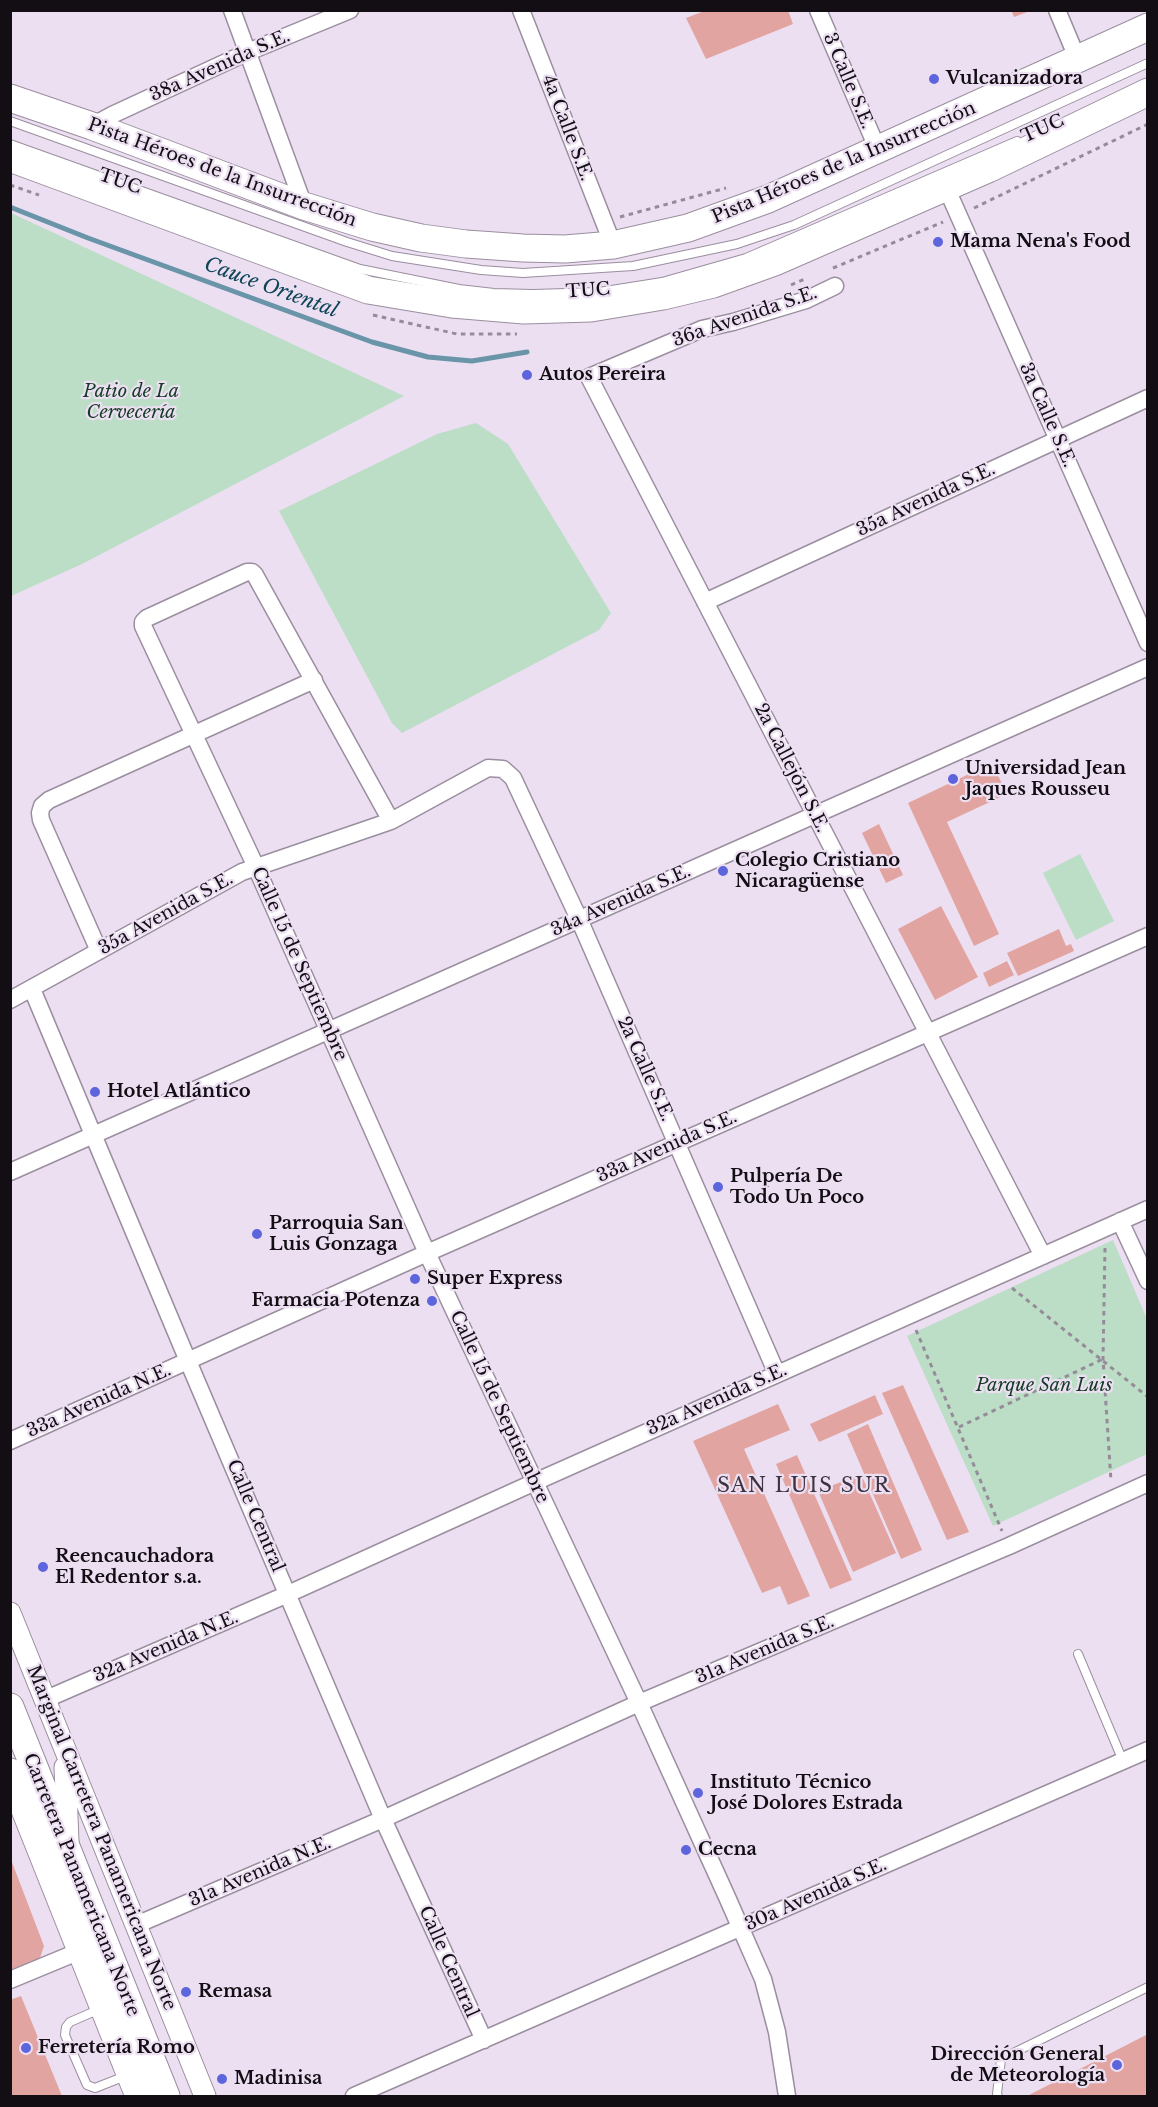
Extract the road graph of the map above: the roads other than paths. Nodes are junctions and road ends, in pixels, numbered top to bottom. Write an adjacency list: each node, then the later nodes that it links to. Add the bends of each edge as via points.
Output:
1 (232, 10): 7 (street)
2 (350, 10): 7 (street, 38a Avenida S.E.)
3 (521, 10): 20 (street, 4a Calle S.E.)
4 (818, 10): 16 (street, 3 Calle S.E.)
5 (1057, 10): 8 (street)
6 (1148, 27): 8 (main road, Pista Héroes de la Insurrección)
7 (248, 52): 13 (street, 38a Avenida S.E.); 19 (street)
8 (1078, 60): 16 (main road, Pista Héroes de la Insurrección)
9 (1148, 63): 12 (lane, TUC, via 794,225 737,244 633,266 523,273 392,256)
10 (1148, 92): 18 (main road)
11 (10, 98): 13 (main road, Pista Héroes de la Insurrección)
12 (10, 121)
13 (92, 126): 19 (main road, Pista Héroes de la Insurrección)
14 (1024, 137): 15 (lane, TUC, via 735,261 663,282 598,292 533,294 459,289 360,269)
15 (10, 144)
16 (878, 150): 20 (main road, Pista Héroes de la Insurrección, via 768,199 688,228)
17 (10, 158): 18 (main road, via 368,290 452,304 524,310 591,308 713,284 777,261)
18 (946, 187): 24 (street, 3a Calle S.E.)
19 (304, 207): 20 (main road, Pista Héroes de la Insurrección, via 421,238 523,248)
20 (613, 245)
21 (835, 286): 22 (street, 36a Avenida S.E., via 806,300 702,329)
22 (589, 377): 25 (street, 2a Callejón S.E.)
23 (1148, 398): 24 (street, 35a Avenida S.E.)
24 (1057, 439): 25 (street, 35a Avenida S.E.); 26 (street, 3a Calle S.E.)
25 (705, 602): 31 (street, 2a Callejón S.E.)
26 (1148, 643)
27 (1148, 667): 31 (street, 34a Avenida S.E.)
28 (314, 680): 29 (street); 29 (street, Calle 15 de Septiembre, via 252,572 147,618 143,626); 32 (street)
29 (195, 735): 33 (street, Calle 15 de Septiembre); 36 (street, via 42,806 41,820)
30 (503, 769): 32 (street, 35a Avenida S.E., via 488,768); 34 (street, 2a Calle S.E., via 513,778)
31 (815, 815): 34 (street, 34a Avenida S.E.); 40 (street, 2a Callejón S.E.)
32 (391, 821): 33 (street, 35a Avenida S.E.)
33 (256, 867): 36 (street, 35a Avenida S.E.); 39 (street, Calle 15 de Septiembre)
34 (579, 919): 39 (street, 34a Avenida S.E.); 42 (street, 2a Calle S.E.)
35 (1148, 936): 40 (street, 33a Avenida S.E.)
36 (99, 951): 37 (street, 35a Avenida S.E.)
37 (32, 989): 38 (street, 35a Avenida S.E.); 41 (street, Calle Central)
38 (10, 1000)
39 (328, 1030): 41 (street, 34a Avenida S.E.); 46 (street, Calle 15 de Septiembre)
40 (927, 1032): 42 (street, 33a Avenida S.E.); 47 (street, 2a Callejón S.E.)
41 (94, 1134): 43 (street, 34a Avenida S.E.); 49 (street, Calle Central)
42 (677, 1143): 46 (street, 33a Avenida S.E.); 50 (street, 2a Calle S.E.)
43 (10, 1172)
44 (1148, 1209): 45 (street, 32a Avenida S.E.)
45 (1113, 1224): 47 (street, 32a Avenida S.E.); 48 (street)
46 (427, 1253): 49 (street, 33a Avenida S.E.); 52 (street, Calle 15 de Septiembre)
47 (1043, 1256): 50 (street, 32a Avenida S.E.)
48 (1148, 1281)
49 (188, 1361): 51 (street, 33a Avenida N.E.); 54 (street, Calle Central)
50 (777, 1374): 52 (street, 32a Avenida S.E.)
51 (10, 1442)
52 (535, 1482): 54 (street, 32a Avenida S.E.); 58 (street, Calle 15 de Septiembre)
53 (1148, 1483): 58 (street, 31a Avenida S.E.)
54 (288, 1594): 57 (street, 32a Avenida N.E.); 64 (street, Calle Central)
55 (10, 1613): 57 (street, Marginal Carretera Panamericana Norte)
56 (1078, 1654): 62 (lane)
57 (44, 1700): 61 (street, Marginal Carretera Panamericana Norte)
58 (639, 1703): 64 (street, 31a Avenida S.E.); 67 (street, Calle 15 de Septiembre)
59 (10, 1707): 65 (main road, Carretera Panamericana Norte)
60 (1148, 1750): 62 (street, 30a Avenida S.E.)
61 (65, 1752): 65 (street); 66 (street, Marginal Carretera Panamericana Norte)
62 (1123, 1761): 67 (street, 30a Avenida S.E.)
63 (10, 1772): 68 (main road, Carretera Panamericana Norte)
64 (383, 1819): 66 (street, 31a Avenida N.E.); 72 (street, Calle Central)
65 (68, 1854): 74 (main road, Carretera Panamericana Norte)
66 (136, 1925): 75 (street, Marginal Carretera Panamericana Norte)
67 (740, 1928): 72 (street, 30a Avenida S.E.); 77 (street, Calle 15 de Septiembre, via 763,1979 775,2021)
68 (80, 1951): 69 (street); 71 (main road, Carretera Panamericana Norte)
69 (10, 1980)
70 (1148, 1987): 78 (lane, via 1001,2060)
71 (103, 2008): 73 (main road, Carretera Panamericana Norte); 73 (lane, via 70,2022 65,2035 87,2085)
72 (484, 2040): 76 (street, 30a Avenida S.E.)
73 (135, 2085)
74 (166, 2097)
75 (205, 2097)
76 (354, 2097)
77 (787, 2097)
78 (998, 2097)

